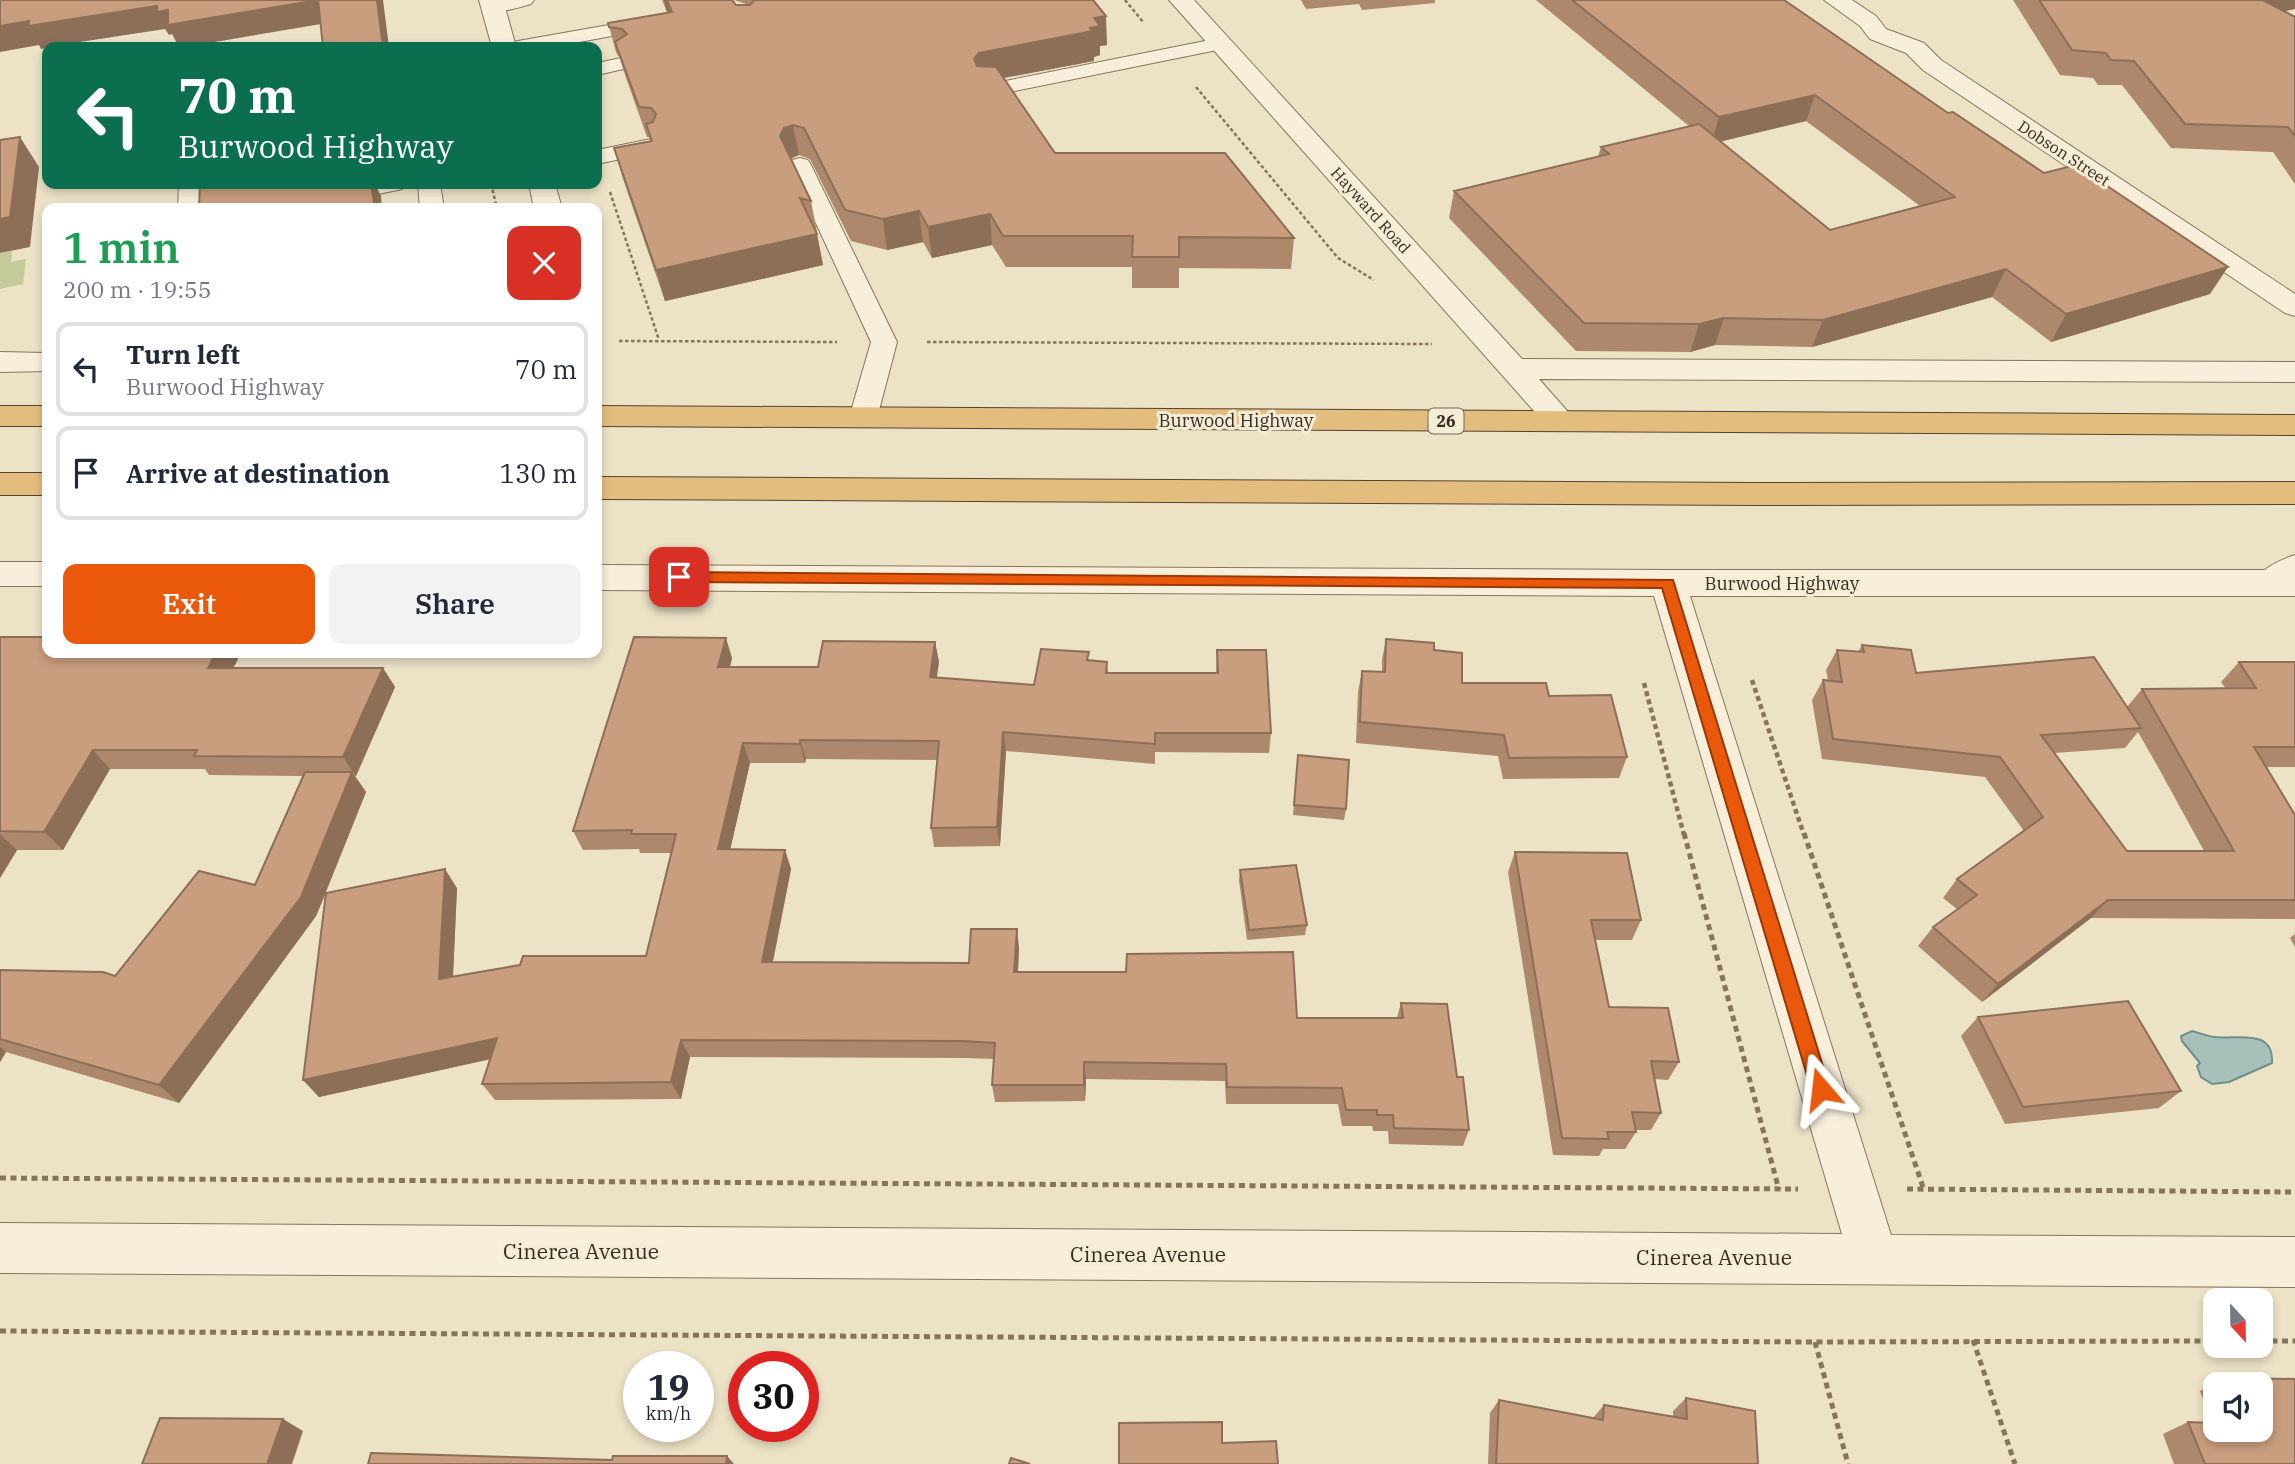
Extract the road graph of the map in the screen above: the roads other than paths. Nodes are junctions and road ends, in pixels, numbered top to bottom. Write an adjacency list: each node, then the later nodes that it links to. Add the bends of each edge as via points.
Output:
1 (524, 0): 4 (lane)
2 (1181, 0): 8 (street, Hayward Road)
3 (1836, 0): 19 (street, Dobson Street, via 1878,34 1915,48 1933,65)
4 (491, 3): 6 (street)
5 (678, 19): 7 (lane)
6 (503, 42)
7 (547, 42)
8 (1220, 44): 11 (lane); 22 (street, Hayward Road)
9 (621, 64): 10 (lane)
10 (602, 68)
11 (990, 90)
12 (651, 146): 13 (lane)
13 (602, 156)
14 (800, 165): 27 (lane, via 884,342)
15 (386, 189): 16 (lane)
16 (369, 198): 17 (lane)
17 (339, 202): 18 (lane)
18 (310, 203)
19 (2295, 307)
20 (0, 362): 21 (street)
21 (42, 362)
22 (1515, 369): 23 (street); 28 (street, Hayward Road)
23 (2295, 372)
24 (0, 415): 25 (highway)
25 (42, 416)
26 (602, 416): 27 (highway, Burwood Highway / 26)
27 (863, 418): 28 (highway, Burwood Highway / 26)
28 (1560, 421): 29 (highway, Burwood Highway / 26)
29 (2295, 425)
30 (0, 484): 31 (highway)
31 (42, 485)
32 (602, 488): 33 (highway)
33 (2295, 493)
34 (0, 574): 35 (street)
35 (42, 574)
36 (602, 577): 38 (street, Burwood Highway)
37 (2286, 577): 38 (street, Burwood Highway)
38 (1668, 583): 40 (street)
39 (0, 1248): 40 (street, Cinerea Avenue)
40 (1873, 1257): 41 (street, Cinerea Avenue)
41 (2295, 1262)

